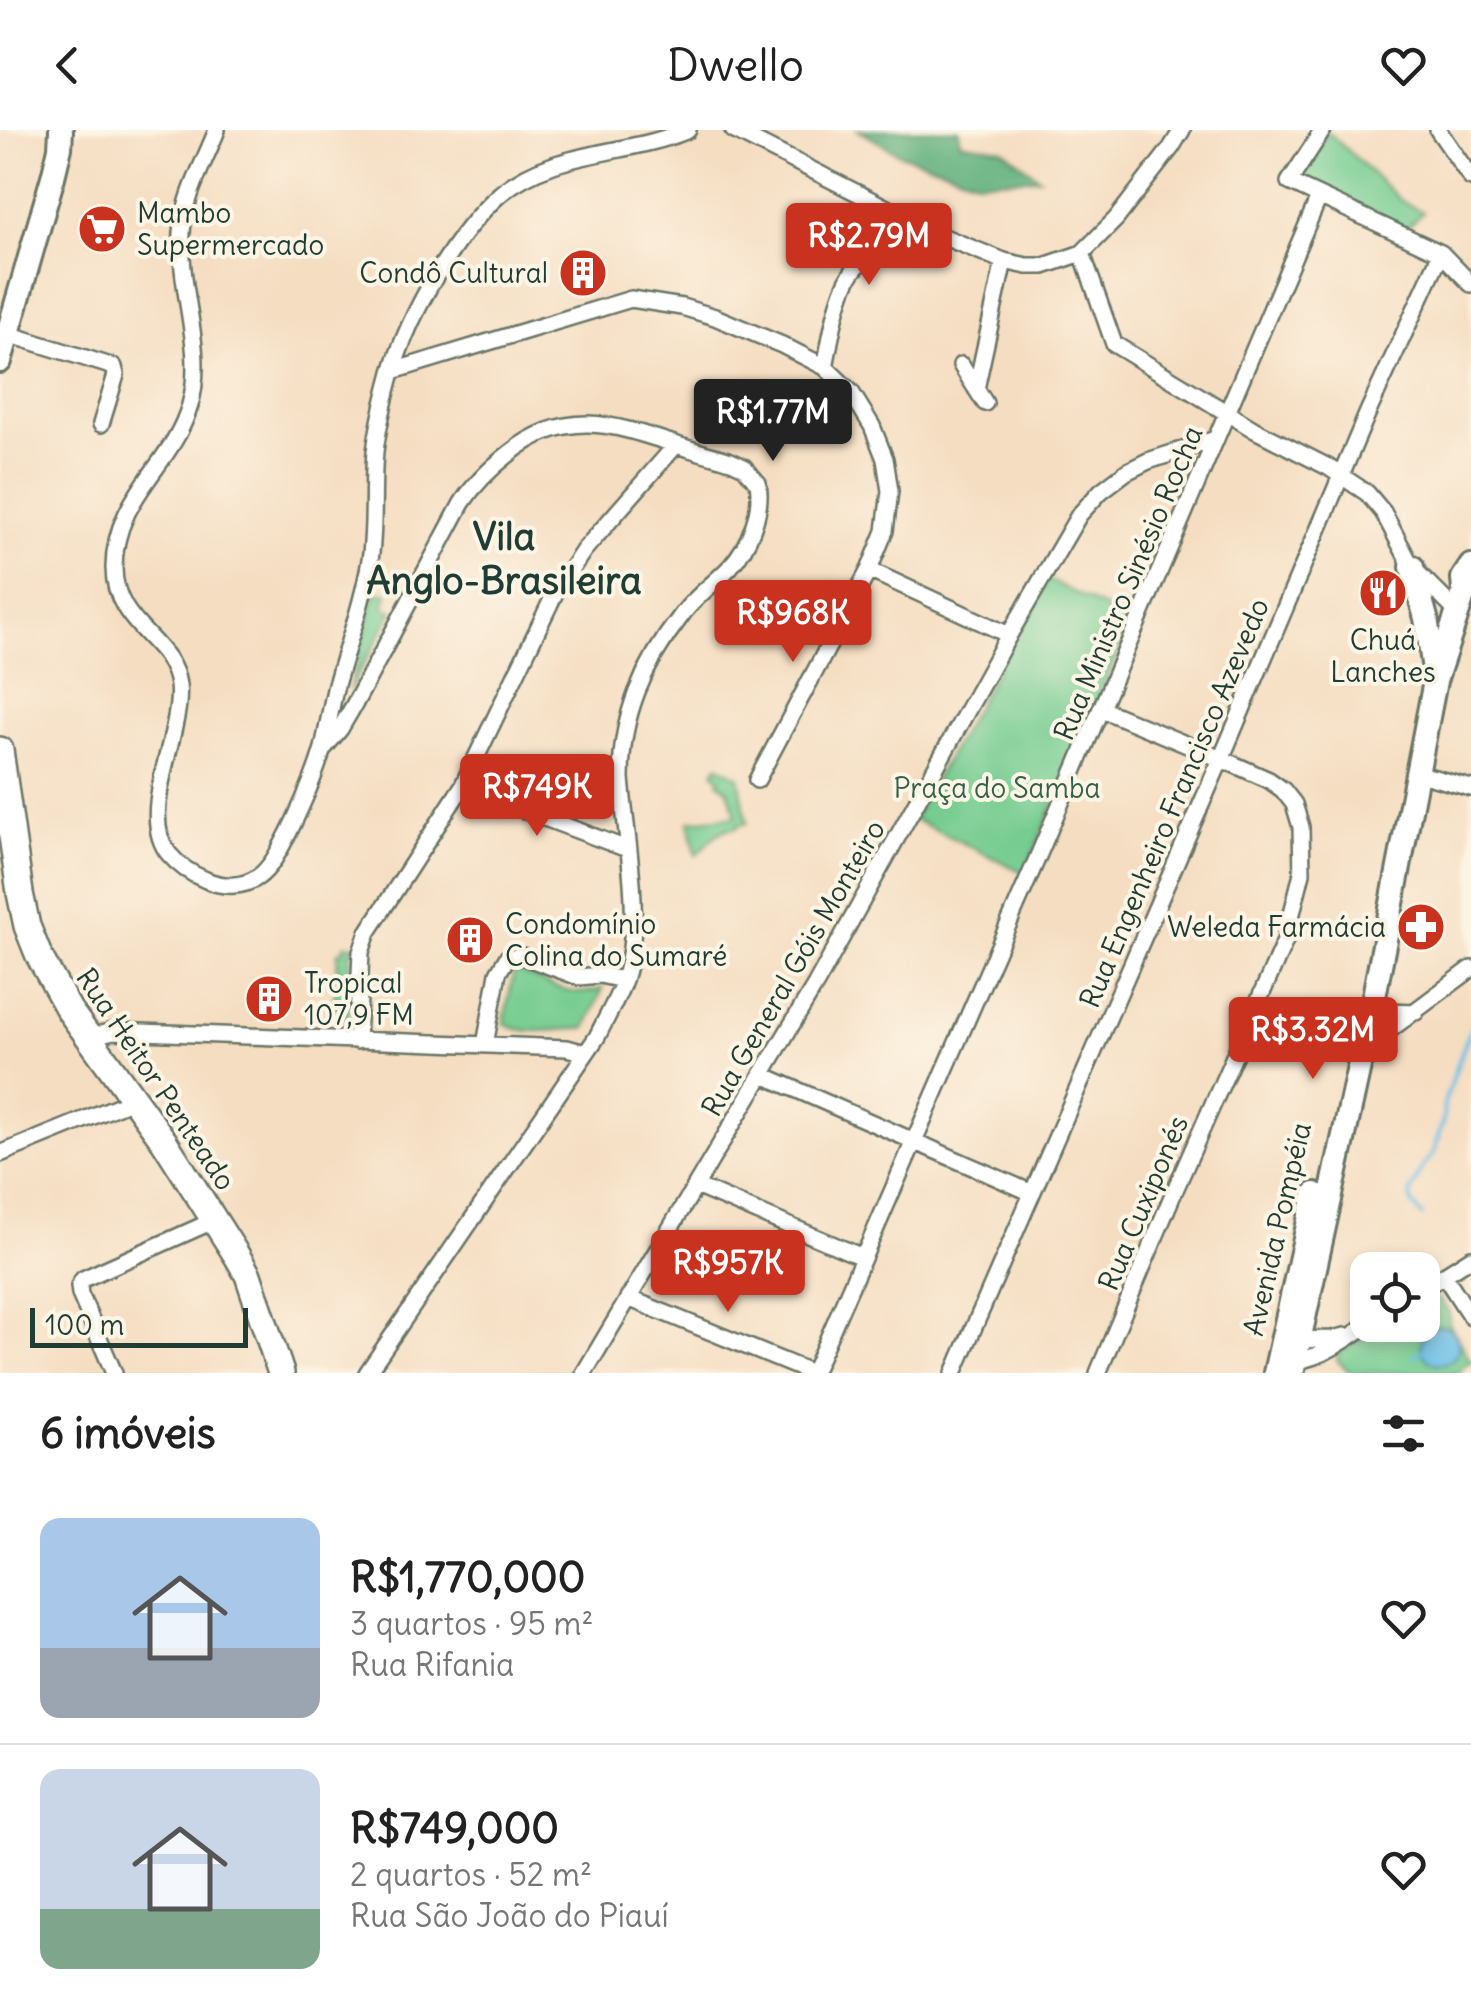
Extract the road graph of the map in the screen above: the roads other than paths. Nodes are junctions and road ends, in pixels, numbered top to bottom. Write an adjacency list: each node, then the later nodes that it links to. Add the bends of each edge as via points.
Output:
1 (218, 130): 33 (street, via 190,193 181,235 194,356 190,404 124,516 114,570 130,618 166,657 178,686 158,814 163,846 184,868 220,885 257,878 282,847)
2 (688, 130): 19 (street, via 552,164 499,195 443,264)
3 (732, 130): 10 (street)
4 (1182, 130): 11 (street, via 1116,220)
5 (1324, 130): 9 (street, via 1289,182)
6 (1438, 130): 8 (street)
7 (64, 136): 15 (main road)
8 (1471, 178)
9 (1319, 198): 12 (street); 20 (street, Rua Ministro Sinésio Rocha)
10 (944, 236): 13 (street); 18 (street, via 858,266 843,294)
11 (1082, 253): 13 (street, via 1044,266); 20 (street, via 1114,344)
12 (1440, 253): 14 (street); 24 (street, Rua Engenheiro Francisco Azevedo)
13 (1004, 261): 17 (street, via 980,396)
14 (1471, 284)
15 (8, 334): 16 (main road); 21 (street, via 114,367)
16 (0, 361)
17 (961, 364)
18 (824, 367): 19 (street, via 716,317 631,300); 27 (street, via 851,392 885,459 889,513)
19 (393, 370): 33 (street, via 375,453 371,556)
20 (1228, 414): 22 (street, Rua Ministro Sinésio Rocha); 24 (street)
21 (100, 424)
22 (1216, 439): 29 (street, Rua General Góis Monteiro, via 1148,461 1101,491 1079,515); 31 (street, Rua Ministro Sinésio Rocha)
23 (676, 445): 33 (street, via 612,425 580,423 538,434 501,460 462,502 340,730); 37 (street, via 555,593); 39 (street, via 744,467 760,494 742,550 683,612 630,710 621,753)
24 (1341, 474): 26 (street, via 1383,512); 34 (street, Rua Engenheiro Francisco Azevedo)
25 (1471, 566): 28 (main road, Avenida Pompéia)
26 (1412, 567): 28 (street); 30 (main road)
27 (868, 570): 29 (street); 36 (street)
28 (1464, 598): 30 (main road, Avenida Pompéia)
29 (1009, 635): 50 (street, Rua General Góis Monteiro)
30 (1436, 681): 35 (main road, Avenida Pompéia)
31 (1101, 709): 34 (street, Rua Cuxiponés); 52 (street, Rua Ministro Sinésio Rocha)
32 (0, 750): 40 (main road, Rua Heitor Penteado)
33 (322, 750)
34 (1220, 760): 55 (street, Rua Engenheiro Francisco Azevedo); 71 (street, Rua Cuxiponés, via 1269,780 1294,804 1301,826 1299,891 1286,940)
35 (1416, 773): 38 (street); 43 (main road, Avenida Pompéia, via 1391,917)
36 (757, 780)
37 (462, 787): 39 (street); 47 (street, via 368,932 360,952)
38 (1471, 788)
39 (627, 849): 42 (street, via 634,928)
40 (7, 855): 45 (main road, Rua Heitor Penteado, via 30,933)
41 (1470, 972): 44 (street)
42 (624, 980): 48 (street, via 579,977 522,956 507,958 498,973); 49 (street)
43 (1364, 1011): 44 (street); 46 (main road, Avenida Pompéia)
44 (1416, 1012): 46 (street, via 1388,1032)
45 (88, 1037): 47 (street, via 114,1031); 51 (main road, Rua Heitor Penteado)
46 (1357, 1040): 64 (main road, Avenida Pompéia)
47 (357, 1041): 48 (street)
48 (485, 1045): 49 (street)
49 (586, 1053): 67 (street)
50 (762, 1074): 52 (street); 54 (street, Rua General Góis Monteiro)
51 (135, 1100): 53 (street); 56 (main road, Rua Heitor Penteado)
52 (913, 1142): 55 (street); 57 (street, Rua Ministro Sinésio Rocha)
53 (0, 1154)
54 (696, 1186): 57 (street); 61 (street, Rua General Góis Monteiro)
55 (1032, 1193): 70 (street, Rua Engenheiro Francisco Azevedo)
56 (215, 1220): 65 (street, via 83,1278 80,1294); 66 (main road, Rua Heitor Penteado, via 248,1275)
57 (862, 1257): 69 (street, Rua Ministro Sinésio Rocha)
58 (1471, 1258): 59 (street)
59 (1444, 1275): 60 (street); 62 (street)
60 (1440, 1278)
61 (628, 1298): 68 (street, Rua General Góis Monteiro); 69 (street)
62 (1471, 1317)
63 (1350, 1337): 64 (street, via 1327,1353)
64 (1287, 1358)
65 (114, 1373)
66 (282, 1373)
67 (367, 1373)
68 (584, 1373)
69 (812, 1373)
70 (954, 1373)
71 (1098, 1373)

